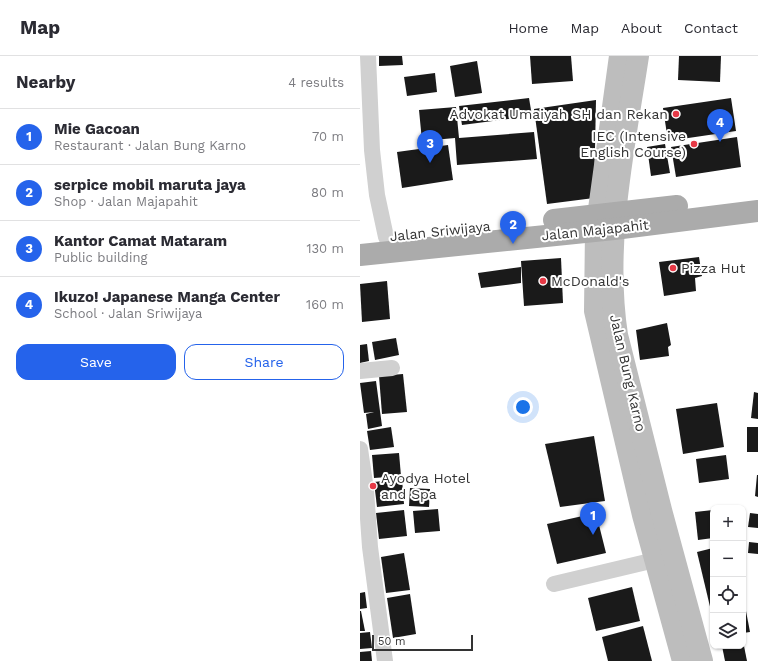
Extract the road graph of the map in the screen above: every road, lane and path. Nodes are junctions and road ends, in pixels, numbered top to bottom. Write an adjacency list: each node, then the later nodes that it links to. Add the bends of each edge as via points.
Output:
1 (368, 56): 7 (street, via 372,150 377,195)
2 (620, 56): 6 (main road)
3 (638, 56): 6 (main road, Jalan Bung Karno)
4 (758, 197): 6 (main road, Jalan Sriwijaya)
5 (758, 210): 6 (main road, Jalan Majapahit)
6 (606, 222): 7 (main road, Jalan Sriwijaya); 9 (main road, Jalan Majapahit); 13 (main road, Jalan Bung Karno, via 617,335)
7 (386, 237): 8 (main road, Jalan Sriwijaya)
8 (360, 240)
9 (360, 255)
10 (392, 368): 11 (street)
11 (360, 371)
12 (360, 449): 14 (street, via 366,490)
13 (652, 512): 15 (main road); 19 (main road, Jalan Bung Karno)
14 (365, 547): 17 (street)
15 (655, 560): 16 (street); 18 (main road)
16 (554, 584)
17 (385, 661)
18 (683, 661)
19 (702, 661)

